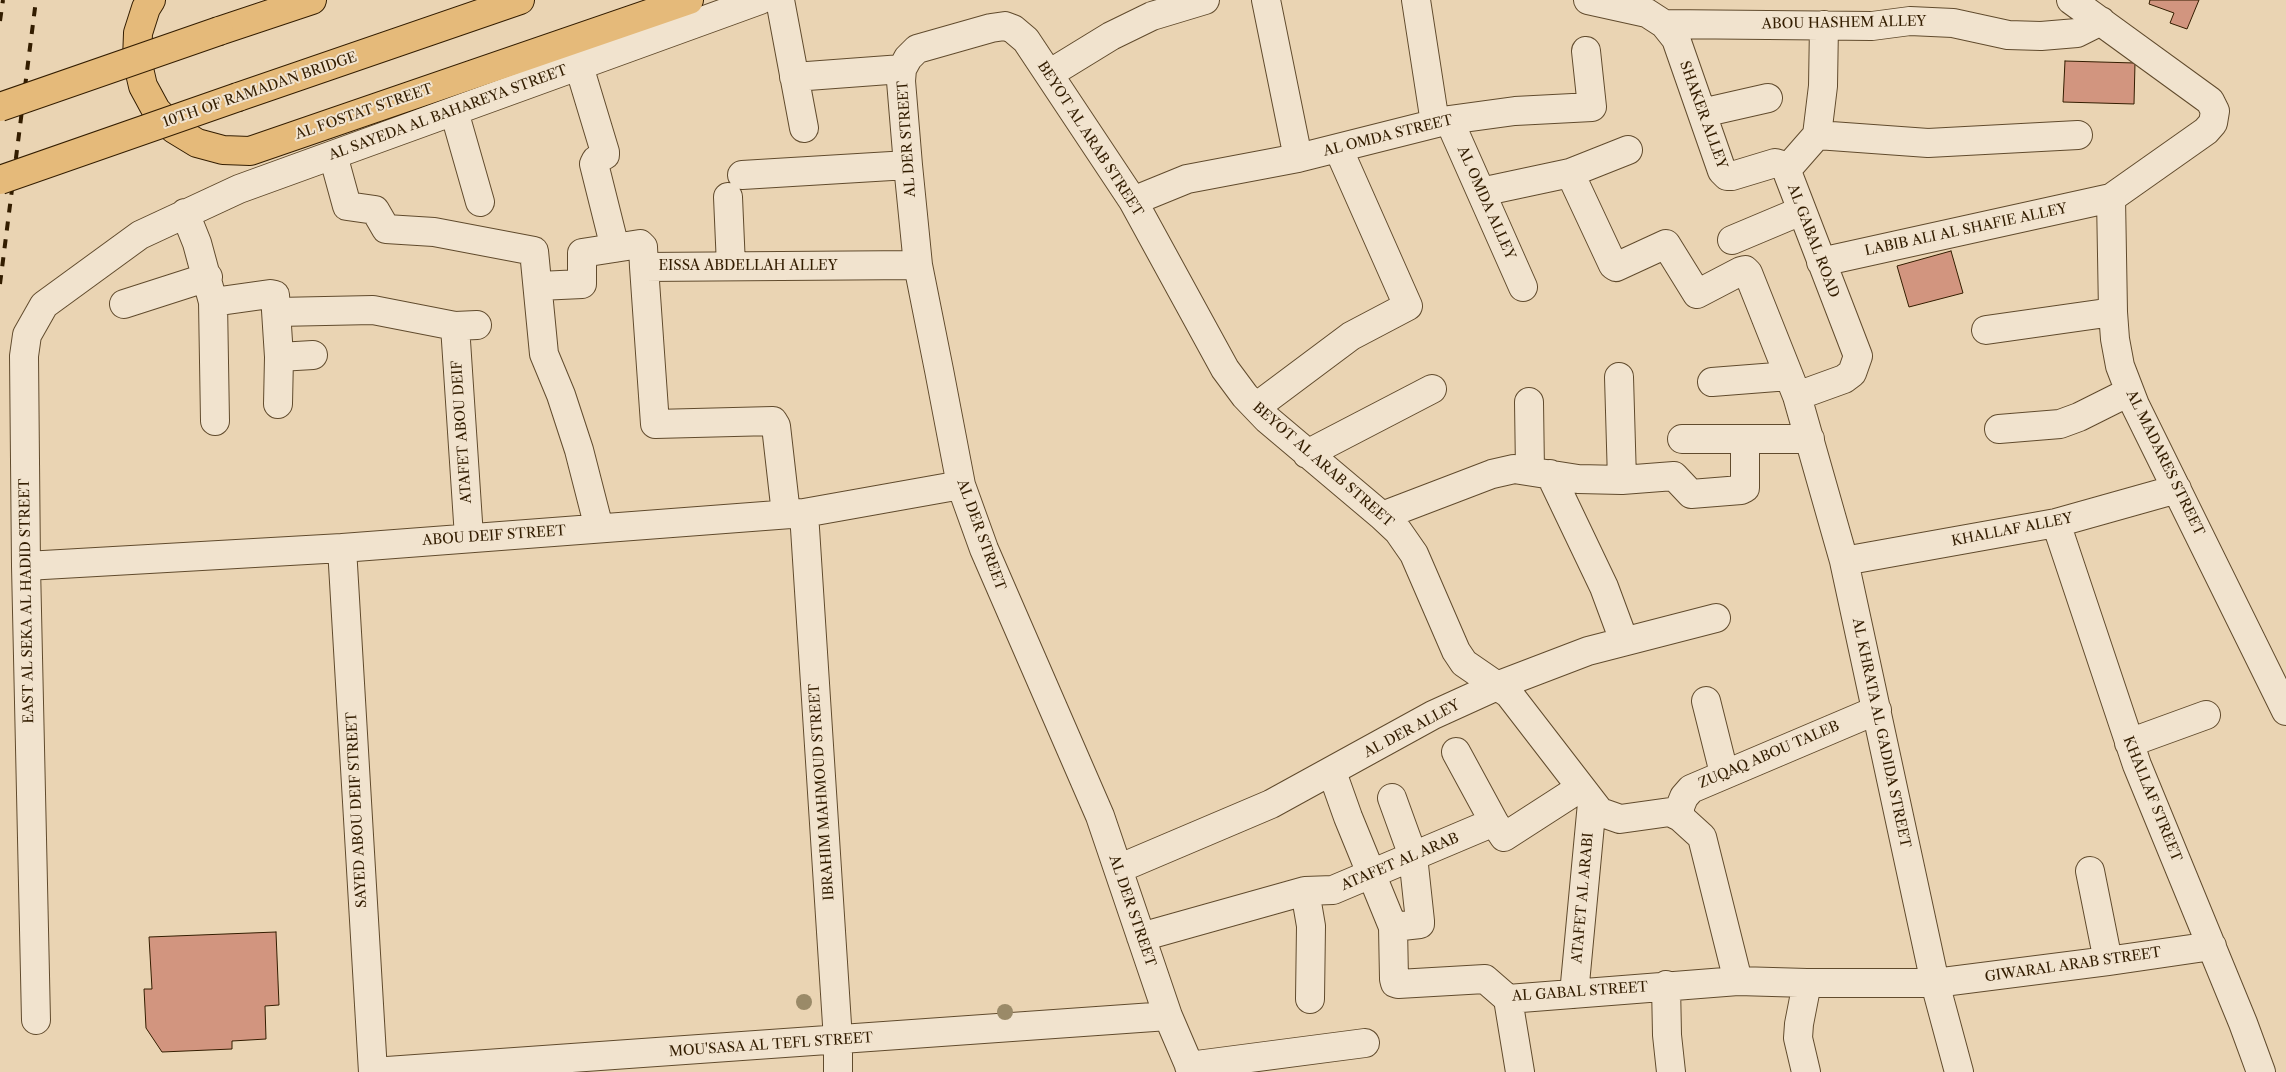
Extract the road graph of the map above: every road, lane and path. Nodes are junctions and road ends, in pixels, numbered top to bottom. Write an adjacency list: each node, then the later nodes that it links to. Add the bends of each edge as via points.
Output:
1 (151, 0): 4 (main road, AL FOSTAT STREET, via 138,33 137,60 143,86 156,110 174,129 197,143 223,150 250,151)
2 (312, 0): 22 (main road, bridge)
3 (520, 0): 36 (main road, 10TH OF RAMADAN BRIDGE, bridge)
4 (689, 0)
5 (760, 0): 17 (street, AL SAYEDA AL BAHAREYA STREET)
6 (780, 0): 20 (street)
7 (1204, 0): 19 (street, via 1152,16 1111,36)
8 (1266, 0): 32 (street)
9 (1416, 0): 25 (street, AL OMDA ALLEY)
10 (1588, 0): 13 (street, ABOU HASHEM ALLEY, via 1647,13)
11 (2071, 0): 12 (street)
12 (2101, 21): 14 (street, ABOU HASHEM ALLEY, via 2077,33 2041,36 2008,35 1953,23 1910,21 1872,26); 38 (street, via 2210,101 2215,111 2213,123 2206,131)
13 (1664, 24): 14 (street, ABOU HASHEM ALLEY); 24 (street, SHAKER ALLEY, via 1676,39)
14 (1824, 25): 27 (street, via 1823,86)
15 (991, 28): 18 (street, AL DER STREET, via 917,50); 19 (street, BEYOT AL ARAB STREET, via 1005,26 1020,34)
16 (1586, 51): 25 (street, AL OMDA STREET, via 1592,107 1515,111)
17 (579, 66): 23 (street, AL SAYEDA AL BAHAREYA STREET); 45 (street, via 605,152 594,164)
18 (902, 69): 20 (street); 33 (street, AL DER STREET)
19 (1049, 74): 39 (street, BEYOT AL ARAB STREET)
20 (794, 77): 26 (street)
21 (1768, 98): 24 (street)
22 (0, 107)
23 (454, 111): 31 (street, AL SAYEDA AL BAHAREYA STREET); 40 (street)
24 (1702, 113): 34 (street, SHAKER ALLEY, via 1722,172 1727,176 1738,176 1775,163)
25 (1442, 121): 29 (street, AL OMDA STREET); 37 (street, AL OMDA ALLEY)
26 (804, 128)
27 (1817, 135): 28 (street, via 1928,143); 34 (street, AL GABAL ROAD)
28 (2078, 135)
29 (1338, 148): 32 (street, AL OMDA STREET); 66 (street, via 1408,306 1351,336)
30 (1628, 150): 35 (street)
31 (334, 155): 42 (street, AL SAYEDA AL BAHAREYA STREET, via 239,189); 50 (street, via 347,206 375,210 386,229 434,232 534,251)
32 (1298, 158): 39 (street, AL OMDA STREET, via 1187,179)
33 (908, 165): 47 (street, AL DER STREET); 48 (street, via 735,186)
34 (1789, 167): 41 (street, AL GABAL ROAD, via 1788,174)
35 (1570, 173): 37 (street); 61 (street, AL KHRATA AL GADIDA STREET, via 1616,267 1666,244 1697,294 1745,270)
36 (0, 180)
37 (1481, 192): 51 (street, AL OMDA ALLEY)
38 (2111, 198): 46 (street, LABIB ALI AL SHAFIE ALLEY); 55 (street, AL MADARES STREET)
39 (1133, 201): 66 (street, BEYOT AL ARAB STREET, via 1225,369)
40 (480, 202)
41 (1802, 211): 44 (street); 46 (street, AL GABAL ROAD)
42 (185, 213): 43 (street, AL SAYEDA AL BAHAREYA STREET); 52 (street)
43 (140, 235): 84 (street, EAST AL SEKA AL HADID STREET, via 44,305 27,335 24,356)
44 (1732, 240)
45 (614, 248): 49 (street, EISSA ABDELLAH ALLEY, via 642,244); 50 (street, EISSA ABDELLAH ALLEY, via 582,254 582,284)
46 (1820, 262): 61 (street, AL GABAL ROAD, via 1858,356 1852,373 1844,379)
47 (918, 265): 48 (street, EISSA ABDELLAH ALLEY); 75 (street, AL DER STREET)
48 (731, 266): 49 (street, EISSA ABDELLAH ALLEY)
49 (644, 267): 77 (street, IBRAHIM MAHMOUD STREET, via 655,424 773,421)
50 (539, 286): 80 (street, via 544,354 579,450)
51 (1523, 287)
52 (210, 290): 53 (street); 54 (street, via 275,295); 67 (street)
53 (124, 304)
54 (277, 312): 58 (street); 81 (street, ATAFET ABOU DEIF, via 373,310 466,326)
55 (2113, 312): 56 (street); 63 (street, AL MADARES STREET, via 2118,357)
56 (1986, 330)
57 (313, 355): 58 (street)
58 (279, 357): 65 (street)
59 (1619, 377): 74 (street)
60 (1712, 382): 61 (street)
61 (1793, 386): 70 (street, AL KHRATA AL GADIDA STREET)
62 (1432, 389): 72 (street)
63 (2129, 392): 68 (street, via 2060,424); 76 (street, AL MADARES STREET)
64 (1529, 402): 73 (street)
65 (278, 404)
66 (1256, 407): 72 (street, BEYOT AL ARAB STREET)
67 (215, 420)
68 (1999, 429)
69 (1682, 439): 71 (street)
70 (1810, 439): 71 (street); 83 (street, AL KHRATA AL GADIDA STREET)
71 (1745, 441): 74 (street, via 1744,489 1691,494 1674,476)
72 (1307, 454): 78 (street, BEYOT AL ARAB STREET)
73 (1540, 473): 74 (street, via 1578,479); 78 (street, via 1514,469 1492,474); 86 (street, via 1604,587)
74 (1622, 480)
75 (961, 485): 77 (street, ABOU DEIF STREET); 101 (street, AL DER STREET, via 1017,629 1100,816)
76 (2177, 489): 79 (street, KHALLAF ALLEY); 90 (street, AL MADARES STREET)
77 (795, 513): 80 (street, ABOU DEIF STREET); 118 (street, IBRAHIM MAHMOUD STREET)
78 (1382, 516): 87 (street, BEYOT AL ARAB STREET, via 1398,531 1414,554 1464,663)
79 (2056, 523): 83 (street, KHALLAF ALLEY); 92 (street, KHALLAF STREET)
80 (599, 528): 81 (street, ABOU DEIF STREET)
81 (469, 537): 82 (street, ABOU DEIF STREET)
82 (342, 548): 84 (street, ABOU DEIF STREET); 121 (street, SAYED ABOU DEIF STREET)
83 (1844, 561): 89 (street, AL KHRATA AL GADIDA STREET)
84 (26, 566): 117 (street, EAST AL SEKA AL HADID STREET)
85 (1716, 618): 86 (street, AL DER ALLEY)
86 (1624, 642): 87 (street, AL DER ALLEY)
87 (1499, 685): 94 (street, AL DER ALLEY, via 1433,715); 96 (street, BEYOT AL ARAB STREET)
88 (1706, 701): 95 (street)
89 (1877, 710): 95 (street, ZUQAQ ABOU TALEB); 110 (street, AL KHRATA AL GADIDA STREET)
90 (2286, 711)
91 (2206, 715): 92 (street)
92 (2129, 743): 107 (street, KHALLAF STREET)
93 (1456, 752): 99 (street)
94 (1332, 772): 101 (street, AL DER ALLEY, via 1271,804); 103 (street, AL GABAL STREET)
95 (1724, 773): 98 (street, ZUQAQ ABOU TALEB, via 1691,788 1680,807)
96 (1586, 795): 98 (street, BEYOT AL ARAB STREET, via 1600,812 1620,819 1670,812); 99 (street, via 1504,837); 113 (street, ATAFET AL ARABI)
97 (1392, 798): 100 (street)
98 (1680, 817): 109 (street, via 1702,837)
99 (1494, 822): 100 (street, ATAFET AL ARAB)
100 (1412, 856): 103 (street, ATAFET AL ARAB); 105 (street, via 1420,924)
101 (1118, 869): 106 (street, AL DER STREET)
102 (2090, 870): 108 (street)
103 (1371, 874): 104 (street, ATAFET AL ARAB, via 1333,890); 105 (street, AL GABAL STREET)
104 (1305, 890): 106 (street, ATAFET AL ARAB); 114 (street, via 1311,926)
105 (1393, 928): 115 (street, AL GABAL STREET, via 1394,982 1485,979)
106 (1141, 937): 116 (street, AL DER STREET)
107 (2212, 946): 108 (street, GIWARAL ARAB STREET); 127 (street, KHALLAF STREET)
108 (2108, 961): 110 (street, GIWARAL ARAB STREET)
109 (1738, 981): 111 (street, AL GABAL STREET); 112 (street, AL GABAL STREET)
110 (1935, 982): 111 (street, AL GABAL STREET); 126 (street, AL KHRATA AL GADIDA STREET)
111 (1807, 983): 125 (street, via 1798,1038)
112 (1666, 985): 113 (street, AL GABAL STREET); 124 (street)
113 (1574, 994): 115 (street, AL GABAL STREET)
114 (1310, 999)
115 (1508, 1000): 123 (street)
116 (1168, 1016): 118 (street, MOU'SASA AL TEFL STREET); 120 (street, AL DER STREET)
117 (36, 1020)
118 (838, 1040): 121 (street, MOU'SASA AL TEFL STREET); 122 (street, IBRAHIM MAHMOUD STREET)
119 (1365, 1043): 120 (street)
120 (1190, 1069)
121 (373, 1072)
122 (838, 1072)
123 (1520, 1072)
124 (1671, 1072)
125 (1806, 1072)
126 (1959, 1072)
127 (2261, 1072)

